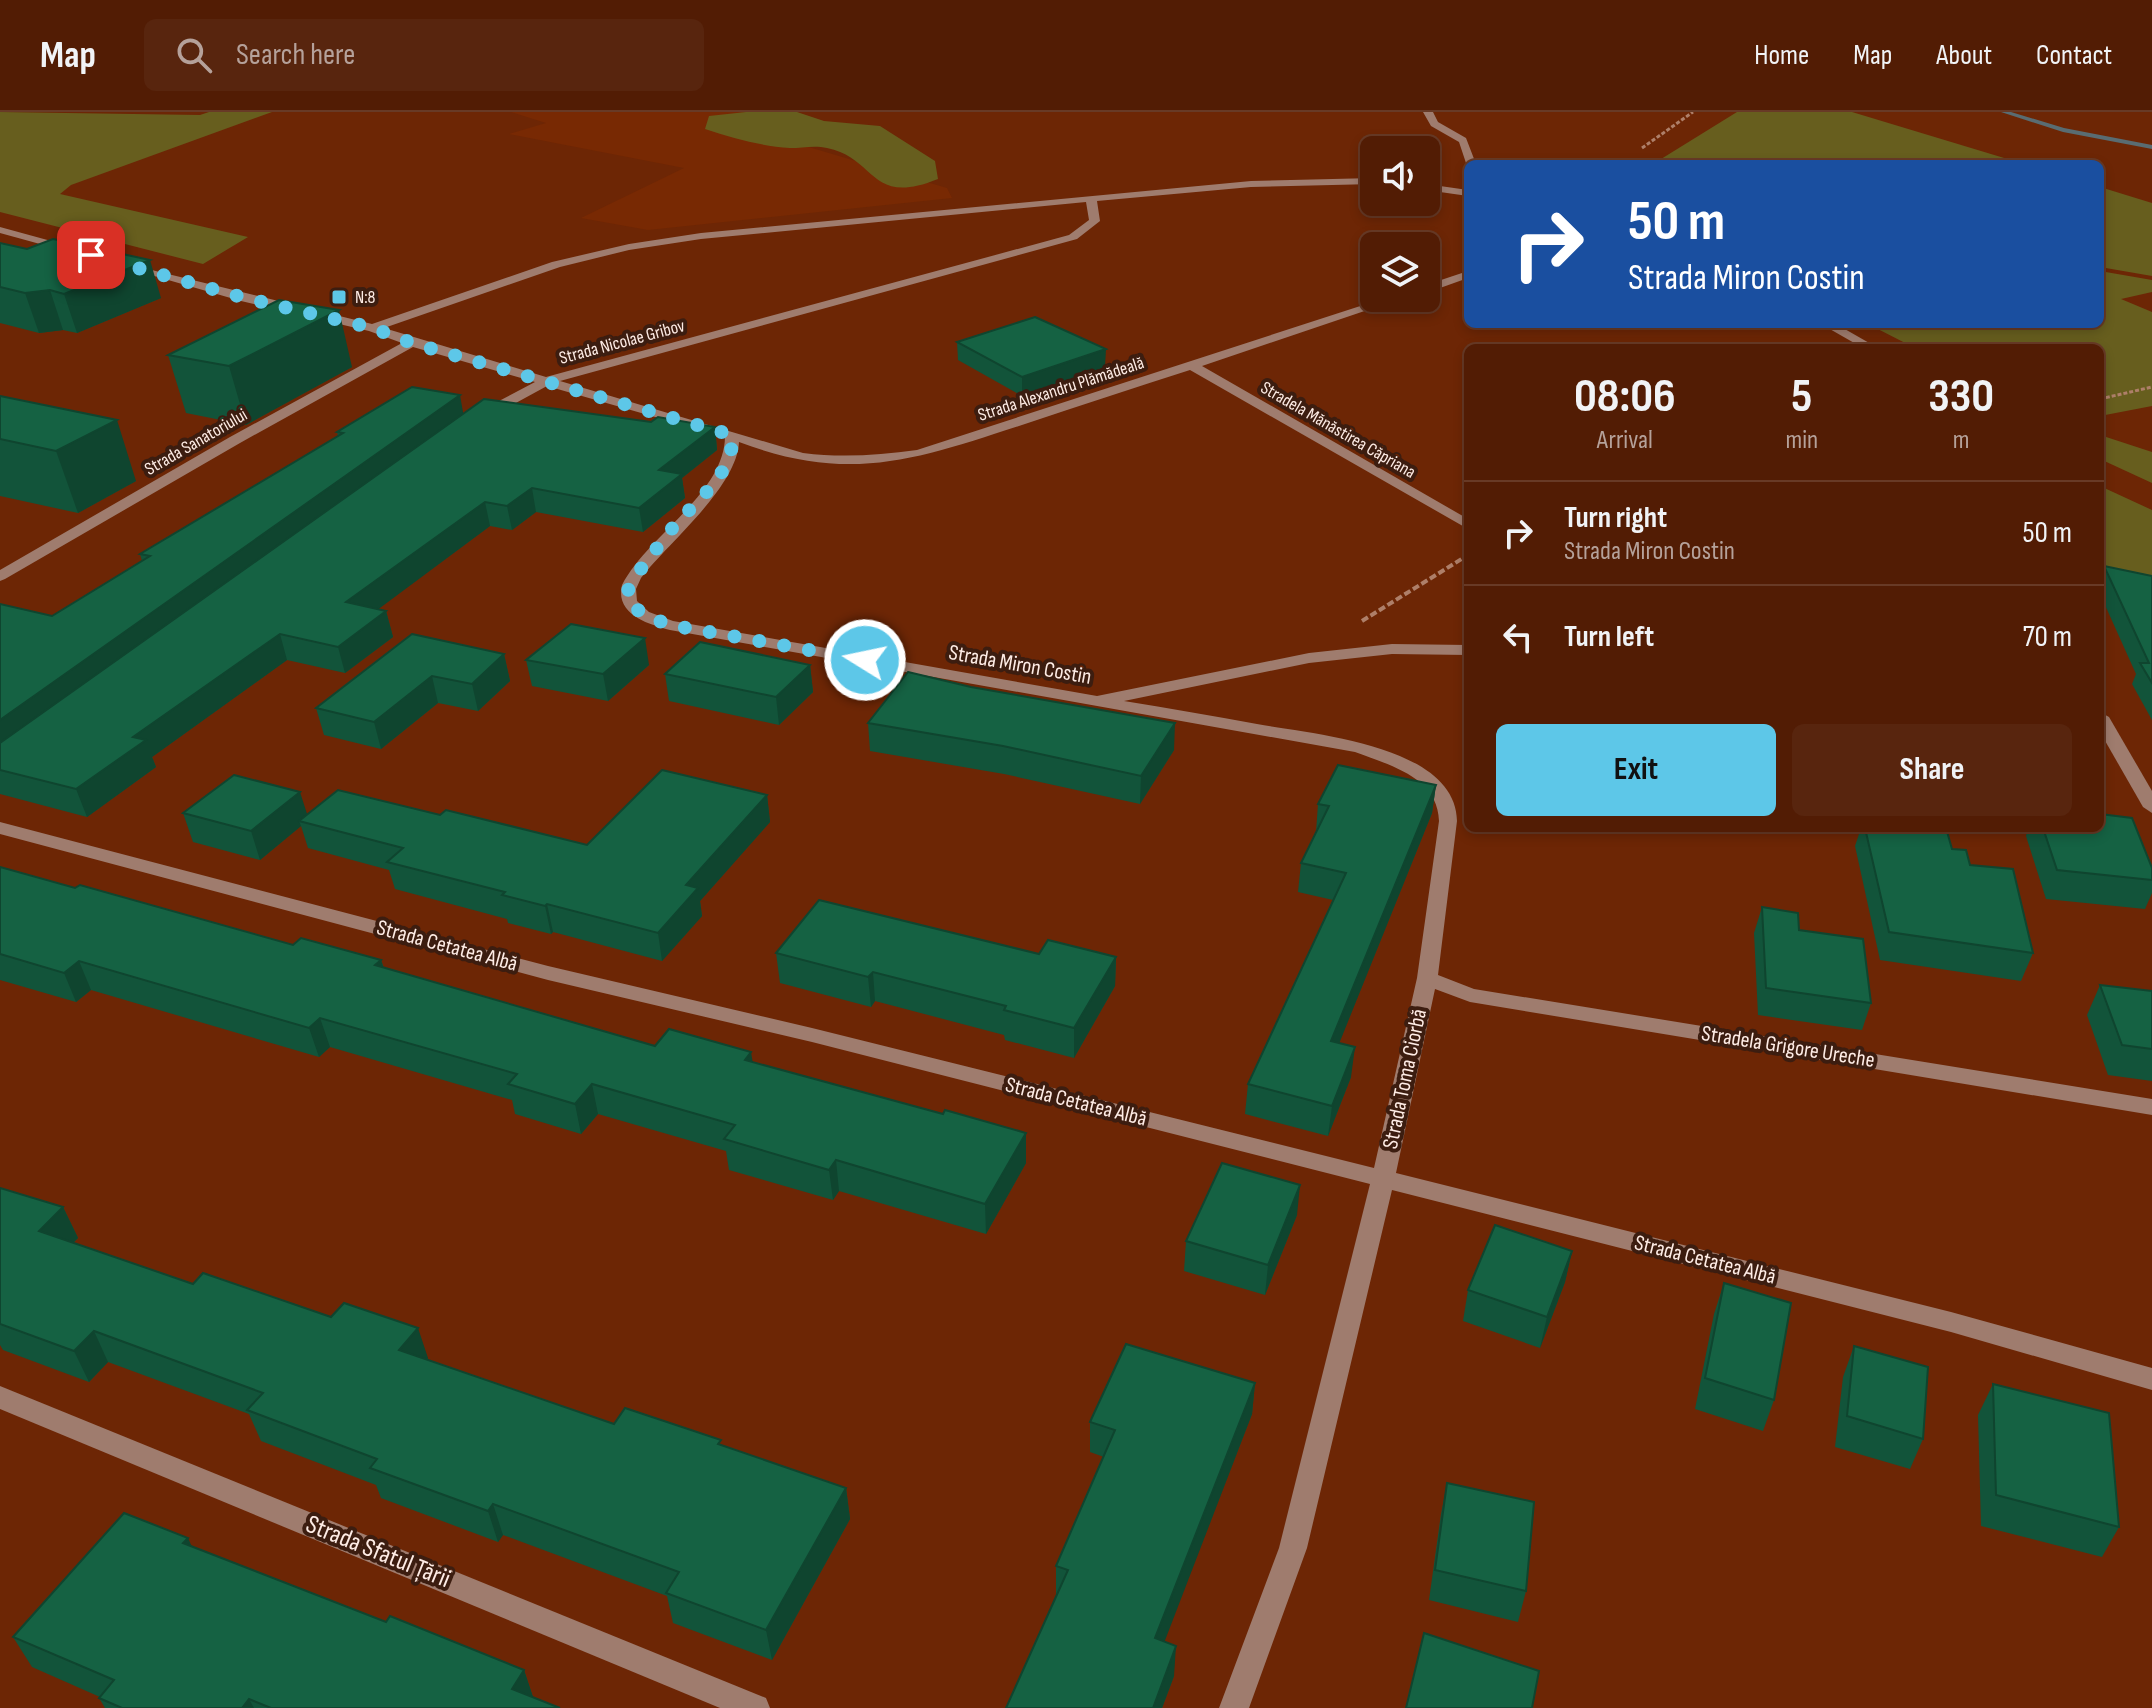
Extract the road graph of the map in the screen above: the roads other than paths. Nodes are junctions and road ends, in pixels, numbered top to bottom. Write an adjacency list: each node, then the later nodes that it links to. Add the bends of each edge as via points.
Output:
1 (1428, 112): 2 (street, via 1434,124 1463,140)
2 (1470, 160)
3 (1360, 181): 6 (street, via 1251,184)
4 (1440, 189): 5 (street)
5 (1464, 192)
6 (1091, 198): 13 (street, via 629,247 556,264); 18 (street, Strada Nicolae Gribov, via 1095,221 1073,237)
7 (0, 230): 8 (street)
8 (76, 251)
9 (107, 260): 13 (street, Strada Alexandru Plămădeală)
10 (1464, 275): 11 (street)
11 (1440, 284)
12 (1360, 310): 17 (street, Strada Alexandru Plămădeală)
13 (373, 328): 15 (street, Strada Alexandru Plămădeală)
14 (1834, 328): 16 (street)
15 (412, 343): 18 (street, Strada Alexandru Plămădeală); 22 (street, Strada Sanatoriului)
16 (1864, 344)
17 (1191, 365): 20 (street, Strada Alexandru Plămădeală, via 971,438 862,463 815,461); 21 (street, Stradela Mănăstirea Căpriana)
18 (547, 381): 19 (street, Strada Nicolae Gribov); 20 (street, Strada Alexandru Plămădeală)
19 (465, 428)
20 (732, 435): 24 (street, Strada Miron Costin, via 731,455 717,481 630,583 631,605 646,616 670,625)
21 (1464, 523)
22 (0, 576)
23 (1464, 650): 24 (street, Strada Miron Costin, via 1392,649 1309,658)
24 (1097, 701): 28 (street, Strada Toma Ciorbă, via 1359,747 1428,781 1446,802 1448,821)
25 (2104, 724): 26 (street)
26 (2152, 807)
27 (0, 828): 30 (street, Strada Cetatea Albă, via 548,973)
28 (1427, 978): 29 (street, Stradela Grigore Ureche, via 1470,995); 30 (street, Strada Toma Ciorbă)
29 (2152, 1107)
30 (1383, 1179): 31 (street, Strada Cetatea Albă, via 1951,1322); 34 (street, Strada Toma Ciorbă, via 1293,1548)
31 (2152, 1379)
32 (0, 1397): 33 (street, Strada Sfatul Țării)
33 (755, 1708)
34 (1234, 1708)

